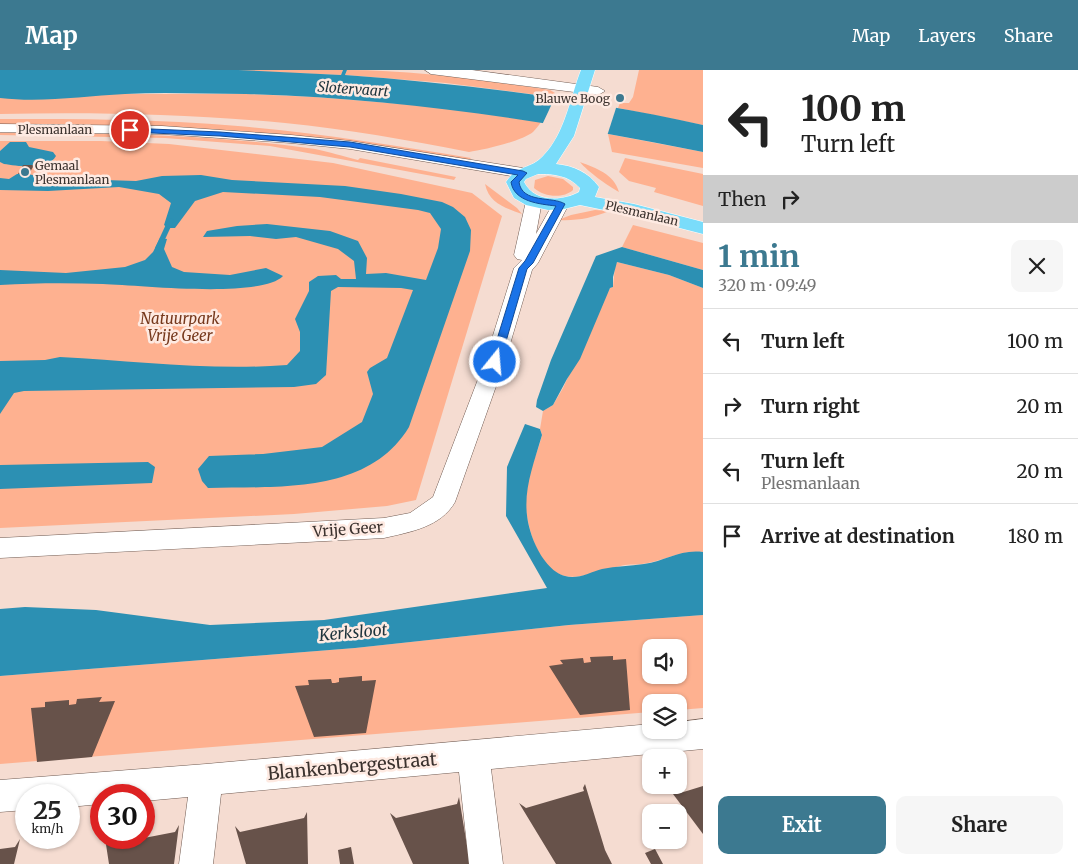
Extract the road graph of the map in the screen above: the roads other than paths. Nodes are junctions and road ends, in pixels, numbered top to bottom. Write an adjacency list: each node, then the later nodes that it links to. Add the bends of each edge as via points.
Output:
1 (431, 70): 3 (street)
2 (588, 70): 4 (main road)
3 (536, 76): 4 (street)
4 (578, 95): 5 (street); 7 (main road)
5 (596, 99): 7 (main road)
6 (0, 128): 8 (street, Plesmanlaan, via 162,130 290,140 474,176)
7 (576, 148): 8 (main road, via 555,154); 8 (main road, via 558,169); 9 (main road, via 587,182)
8 (526, 176): 10 (main road, via 522,195)
9 (585, 195): 11 (main road); 12 (main road, Plesmanlaan); 13 (main road, Plesmanlaan)
10 (534, 201): 11 (main road); 14 (street, Vrije Geer, via 521,260)
11 (561, 204): 14 (street, Vrije Geer)
12 (703, 218)
13 (703, 228)
14 (523, 268): 15 (street, Vrije Geer, via 495,362 443,502 417,522 384,528)
15 (0, 548)
16 (703, 734): 17 (street, Blankenbergestraat)
17 (472, 756): 18 (street, Blankenbergestraat); 21 (street)
18 (206, 780): 19 (street, Blankenbergestraat); 20 (street)
19 (0, 796)
20 (196, 864)
21 (486, 864)

